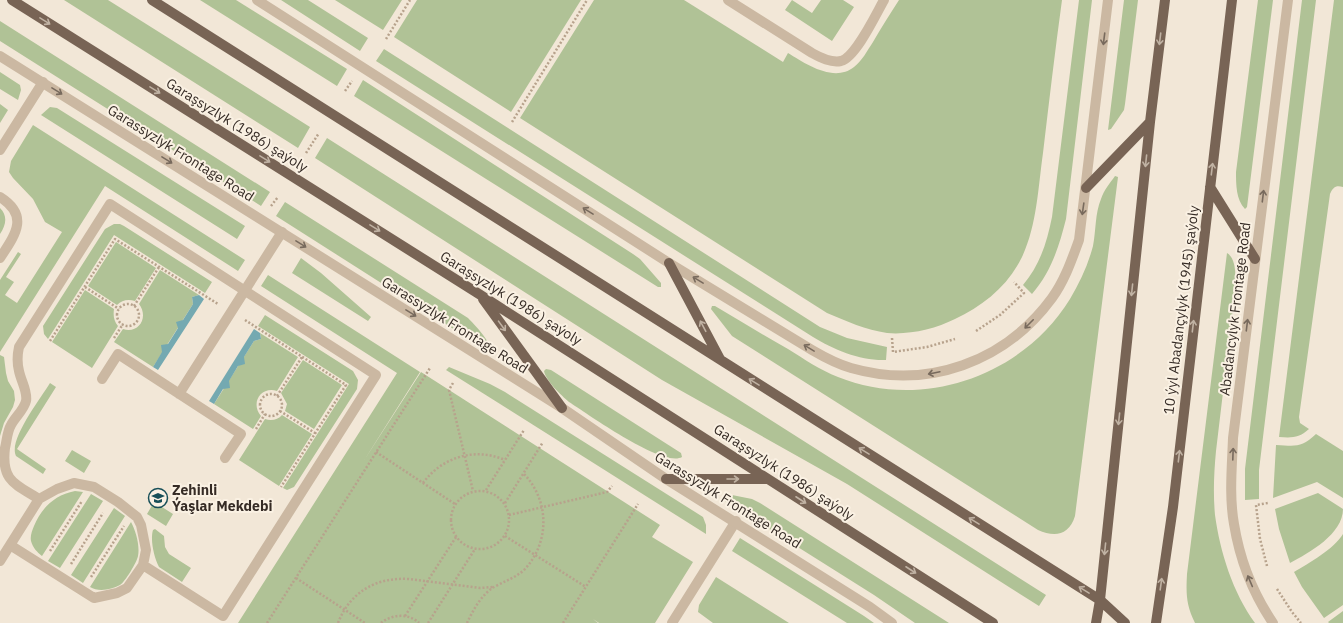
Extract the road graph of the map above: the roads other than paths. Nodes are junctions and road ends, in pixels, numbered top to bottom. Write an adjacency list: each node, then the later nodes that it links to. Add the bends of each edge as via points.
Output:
1 (12, 0): 22 (main road, Garaşsyzlyk (1986) şaýoly, one-way to 22)
2 (152, 0): 23 (main road)
3 (257, 0): 20 (street, one-way to 3)
4 (728, 0): 5 (street, via 812,53 836,61 850,56)
5 (884, 0)
6 (1108, 0): 15 (street, one-way to 15)
7 (1165, 0): 12 (main road, one-way to 12)
8 (1232, 0): 14 (main road, 10 ýyl Abadançylyk (1945) şaýoly, one-way to 8)
9 (1288, 0): 19 (street, Abadancylyk Frontage Road, one-way to 9)
10 (0, 56): 11 (street, Garassyzlyk Frontage Road)
11 (43, 82): 13 (street); 17 (street, Garassyzlyk Frontage Road, one-way to 17)
12 (1150, 122): 15 (main road); 35 (main road, one-way to 35)
13 (0, 150)
14 (1210, 187): 19 (main road); 43 (main road, 10 ýyl Abadançylyk (1945) şaýoly, one-way to 14, via 1173,507)
15 (1086, 188): 20 (street, one-way to 20, via 1079,240 1067,272 1039,314 1019,334 998,349 971,363 927,375 879,374 835,362)
16 (0, 197): 18 (street, via 14,208 17,227)
17 (282, 232): 21 (street); 26 (street, Garassyzlyk Frontage Road, one-way to 26)
18 (0, 258)
19 (1255, 259): 36 (street, Abadancylyk Frontage Road, one-way to 19, via 1245,570 1234,523 1232,486 1233,438)
20 (669, 263): 23 (main road, one-way to 20)
21 (245, 290): 25 (street); 30 (street, via 110,204 19,347 19,373 26,401 8,432 5,469 14,483); 37 (street, via 376,375)
22 (479, 294): 26 (main road, one-way to 26); 29 (main road, Garaşsyzlyk (1986) şaýoly)
23 (721, 361): 35 (main road, one-way to 23)
24 (102, 378): 25 (street, via 118,354)
25 (179, 394): 27 (street, via 241,434)
26 (562, 408): 28 (street, Garassyzlyk Frontage Road)
27 (225, 458)
28 (666, 478): 29 (main road, one-way to 29); 31 (street, Garassyzlyk Frontage Road)
29 (768, 479): 40 (main road, Garaşsyzlyk (1986) şaýoly, one-way to 40)
30 (39, 499): 32 (street); 34 (street, via 74,483 91,486 112,498 132,513 141,525 146,550)
31 (736, 522): 38 (street); 39 (street, Garassyzlyk Frontage Road)
32 (10, 545): 33 (street); 34 (street, via 91,597 98,598 123,591 131,584)
33 (0, 561)
34 (143, 565): 37 (street)
35 (1100, 600): 41 (main road); 42 (main road)
36 (1270, 619)
37 (220, 620)
38 (672, 623)
39 (892, 623)
40 (993, 623)
41 (1096, 623)
42 (1125, 623)
43 (1156, 623)

